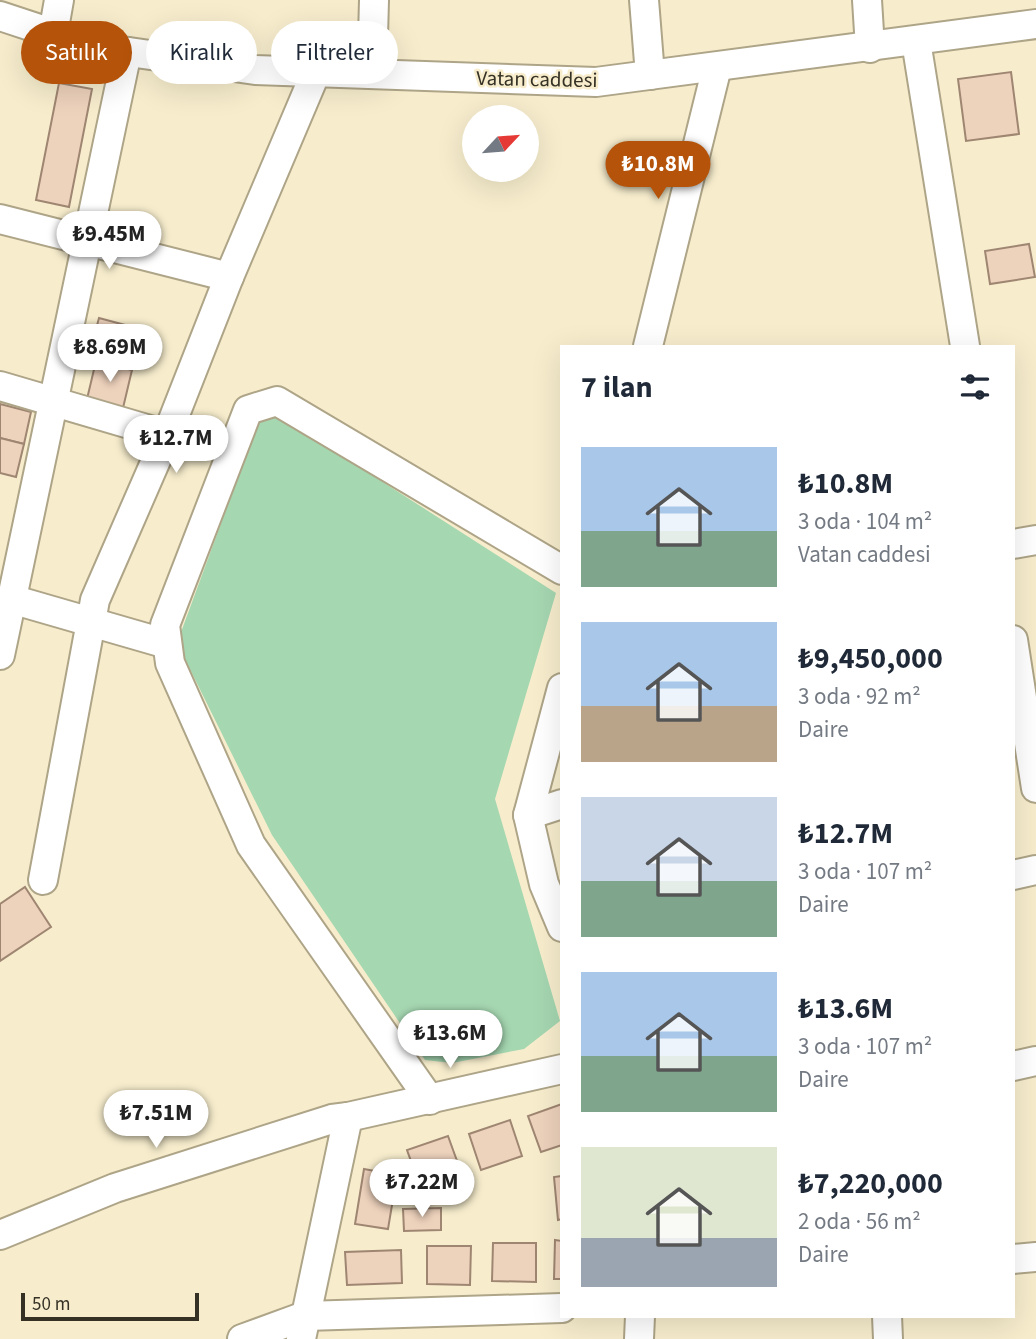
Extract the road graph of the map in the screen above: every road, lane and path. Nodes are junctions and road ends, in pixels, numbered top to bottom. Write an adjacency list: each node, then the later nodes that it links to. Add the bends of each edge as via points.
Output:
1 (59, 0): 6 (street)
2 (374, 0): 7 (street)
3 (644, 0): 15 (street)
4 (867, 0): 11 (street)
5 (0, 16): 8 (street, Vatan caddesi)
6 (55, 21)
7 (373, 21)
8 (21, 23)
9 (1036, 24): 10 (street, Vatan caddesi)
10 (916, 41): 11 (street, Vatan caddesi); 23 (street)
11 (870, 48): 13 (street, Vatan caddesi)
12 (132, 53): 14 (street, Vatan caddesi)
13 (717, 67): 15 (street, Vatan caddesi); 22 (street)
14 (271, 71)
15 (650, 75): 16 (street, Vatan caddesi, via 596,82)
16 (398, 76)
17 (120, 84): 20 (street)
18 (311, 84): 21 (street)
19 (0, 219): 20 (street)
20 (87, 240): 21 (street); 25 (street)
21 (229, 277): 26 (street)
22 (648, 345)
23 (965, 345)
24 (0, 386): 25 (street)
25 (53, 401): 26 (street); 29 (street)
26 (167, 435): 32 (street, via 95,600)
27 (1036, 540): 28 (street)
28 (1015, 544)
29 (11, 548): 31 (street)
30 (560, 569): 33 (street, via 277,401 248,410 165,625)
31 (11, 599): 32 (street); 35 (street)
32 (91, 622): 33 (street); 43 (street)
33 (167, 644): 48 (street, via 170,663 251,845)
34 (1015, 654): 37 (street)
35 (0, 655)
36 (560, 695): 40 (street)
37 (1026, 729): 38 (street)
38 (1036, 788)
39 (560, 805): 40 (street)
40 (528, 815): 44 (street, via 544,884)
41 (1036, 870): 42 (street)
42 (1015, 875)
43 (43, 880)
44 (560, 922)
45 (1036, 1060): 46 (street)
46 (1015, 1065)
47 (560, 1069): 48 (street)
48 (430, 1100): 49 (street)
49 (348, 1117): 50 (street, via 114,1188); 56 (street)
50 (0, 1236)
51 (1036, 1257): 52 (street)
52 (1015, 1259)
53 (560, 1308): 56 (street)
54 (640, 1318): 58 (street)
55 (887, 1318): 59 (street)
56 (303, 1328): 57 (street)
57 (242, 1339)
58 (639, 1339)
59 (888, 1339)

